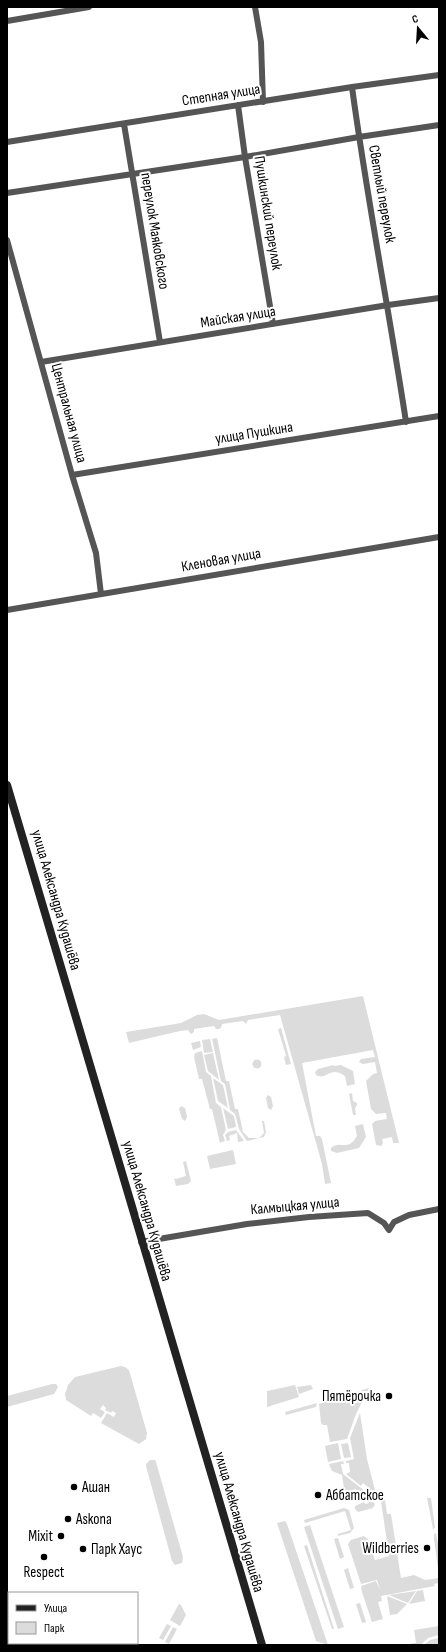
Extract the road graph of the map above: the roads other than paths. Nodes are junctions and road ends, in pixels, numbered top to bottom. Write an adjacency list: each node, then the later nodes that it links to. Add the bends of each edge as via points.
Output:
1 (89, 7): 3 (street)
2 (255, 7): 6 (street, via 261,42)
3 (7, 21)
4 (439, 75): 5 (street, Степная улица)
5 (352, 87): 6 (street, Степная улица); 10 (street, Светлый переулок)
6 (263, 102): 7 (street, Степная улица)
7 (238, 105): 8 (street, Степная улица); 12 (street, Пушкинский переулок)
8 (124, 124): 11 (street, Степная улица); 13 (street, переулок Маяковского)
9 (439, 125): 10 (street)
10 (359, 137): 12 (street); 17 (street, Светлый переулок)
11 (7, 142)
12 (246, 157): 13 (street); 18 (street, Пушкинский переулок)
13 (133, 173): 14 (street); 19 (street, переулок Маяковского)
14 (7, 193)
15 (7, 240): 20 (street, Центральная улица)
16 (439, 298): 17 (street, Майская улица)
17 (388, 305): 18 (street, Майская улица); 22 (street, Светлый переулок)
18 (273, 324): 19 (street, Майская улица)
19 (160, 342): 20 (street, Майская улица)
20 (41, 362): 23 (street, Центральная улица)
21 (439, 416): 22 (street, улица Пушкина)
22 (406, 422): 23 (street, улица Пушкина)
23 (72, 475): 25 (street, Центральная улица, via 96,553)
24 (439, 537): 25 (street, Кленовая улица)
25 (101, 594): 26 (street, Кленовая улица)
26 (7, 610)
27 (7, 785): 29 (main road, улица Александра Кудашёва)
28 (439, 1209): 29 (street, Калмыцкая улица, via 408,1214 394,1222 389,1230 384,1223 368,1213 247,1224)
29 (141, 1242): 30 (main road, улица Александра Кудашёва)
30 (262, 1645)

